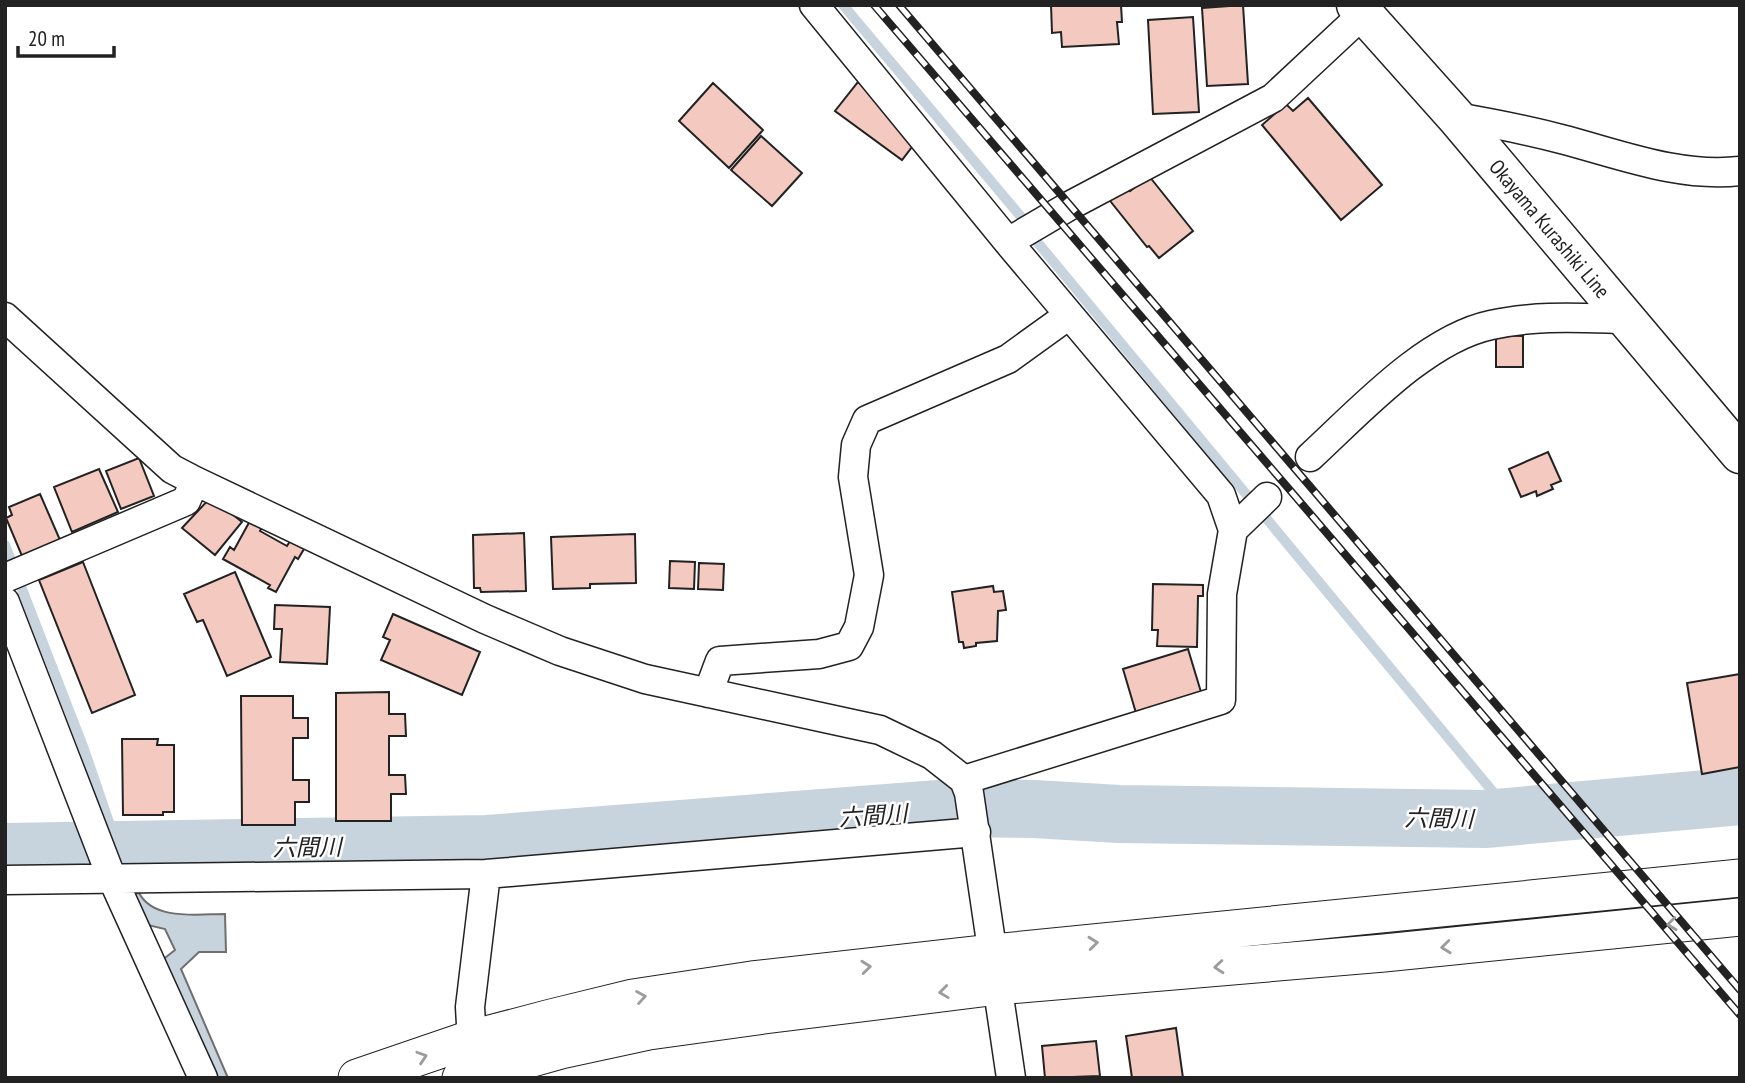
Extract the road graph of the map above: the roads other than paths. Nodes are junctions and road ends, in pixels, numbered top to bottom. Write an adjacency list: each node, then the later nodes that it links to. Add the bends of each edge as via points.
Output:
1 (814, 5): 5 (street)
2 (1360, 9): 3 (main road, Okayama Kurashiki Line); 5 (street, via 1273,98)
3 (1456, 117): 4 (street, via 1664,167 1716,173); 8 (main road, Okayama Kurashiki Line)
4 (1740, 170)
5 (1023, 234): 6 (street)
6 (1069, 315): 13 (street, via 1221,495); 15 (street, via 1009,359 867,420 856,444 853,477 869,575 859,627 849,646 819,654 720,661)
7 (5, 317): 11 (street, via 172,469)
8 (1625, 319): 9 (main road, Okayama Kurashiki Line); 10 (street, via 1546,317 1489,325 1446,343 1396,377)
9 (1740, 454)
10 (1310, 457)
11 (195, 481): 14 (street, via 186,501); 15 (street, via 560,651 645,679)
12 (1261, 503): 13 (street)
13 (1233, 530): 16 (street, via 1222,594 1221,700)
14 (10, 582): 18 (street)
15 (708, 693): 16 (street, via 880,730 932,755)
16 (966, 786): 17 (street)
17 (975, 828): 19 (street); 23 (street)
18 (110, 874): 19 (street); 21 (street); 25 (street)
19 (486, 874): 24 (street, via 470,1007)
20 (1740, 878): 23 (street, one-way to 20)
21 (5, 880)
22 (1740, 917): 23 (street, one-way to 23, via 1384,953)
23 (996, 969): 24 (street, via 803,974 633,998); 27 (street)
24 (471, 1067): 26 (street, one-way to 24)
25 (203, 1078)
26 (357, 1078)
27 (1011, 1078)

